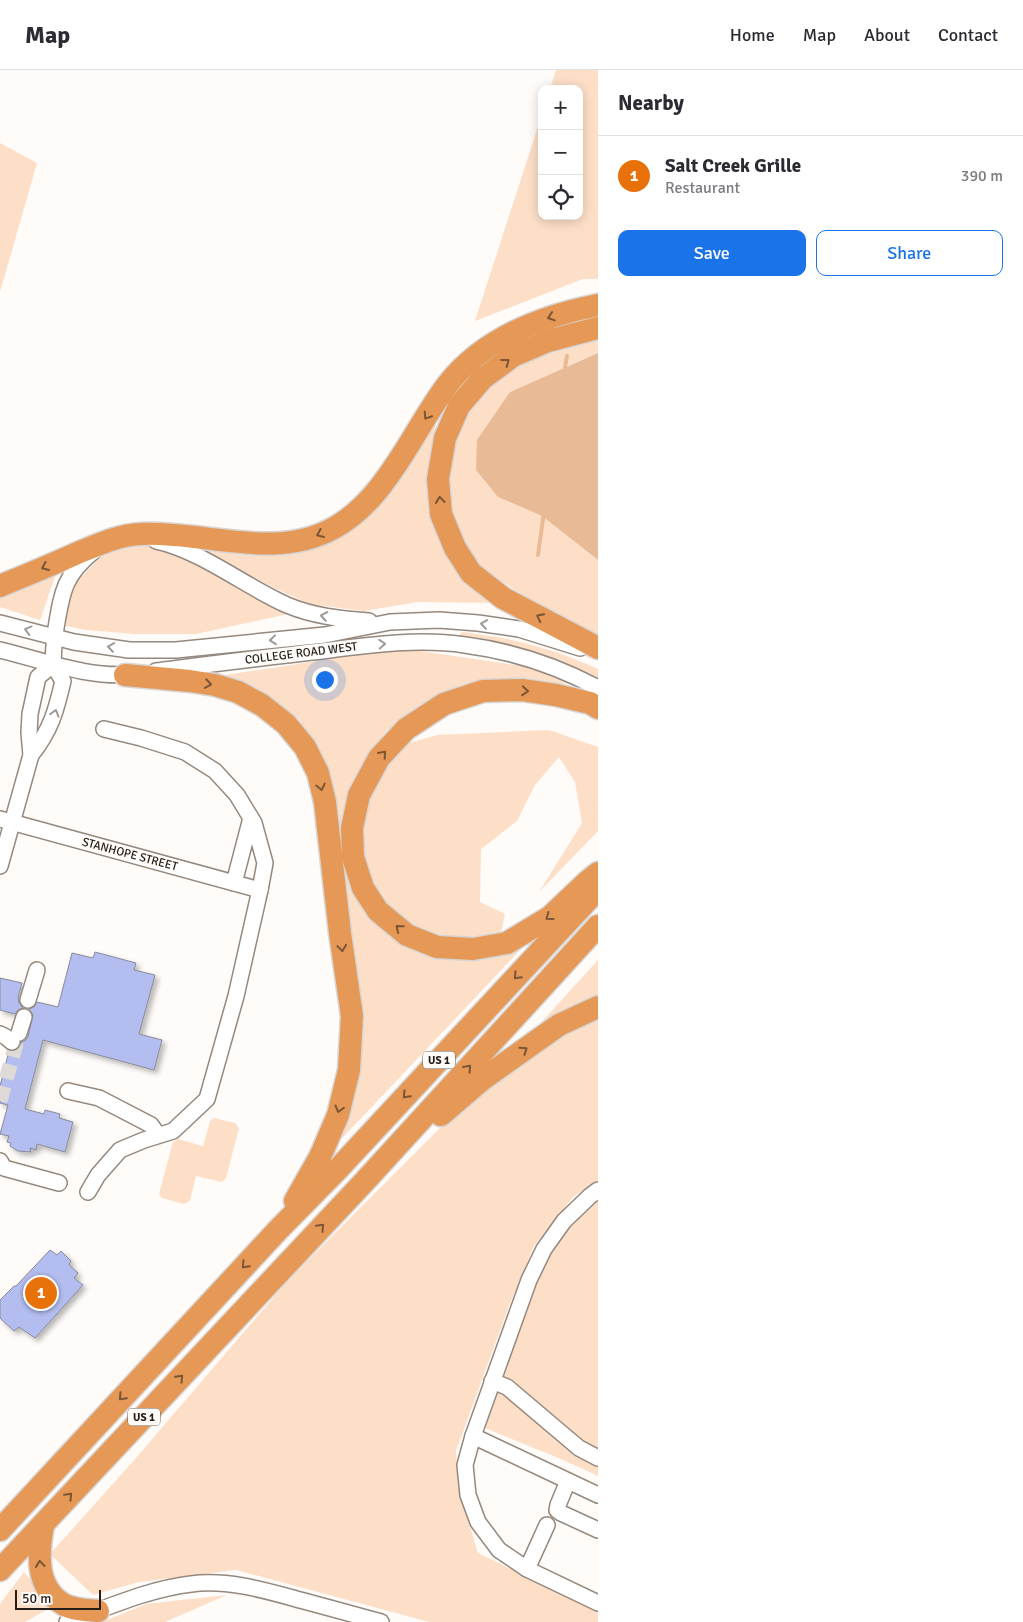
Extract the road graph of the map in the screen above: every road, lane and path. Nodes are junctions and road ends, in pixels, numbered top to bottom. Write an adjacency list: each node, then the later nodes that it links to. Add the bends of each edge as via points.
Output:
1 (598, 305): 3 (highway, one-way to 3, via 538,321 500,339 468,363 448,384 372,497 334,528 286,544 164,534 139,534)
2 (598, 328): 8 (highway, one-way to 2, via 503,598 471,573 455,548 442,514 438,479 448,430 459,406 482,379 513,356 548,341)
3 (106, 541): 4 (highway, one-way to 4); 5 (street, one-way to 3, via 310,614 167,543 153,540); 7 (street, via 72,573 62,592)
4 (0, 586)
5 (390, 622): 7 (street, COLLEGE ROAD WEST, one-way to 7, via 325,635 176,650 129,650); 10 (street, COLLEGE ROAD WEST, one-way to 5, via 520,629 478,622)
6 (0, 623): 7 (street, COLLEGE ROAD WEST, one-way to 6)
7 (55, 637): 11 (street)
8 (598, 648)
9 (0, 650): 11 (street, COLLEGE ROAD WEST)
10 (598, 655)
11 (54, 664): 12 (street, COLLEGE ROAD WEST, via 81,671); 16 (street, via 38,677 30,714); 16 (street, one-way to 11, via 44,740 60,695 63,681)
12 (125, 675): 13 (street, COLLEGE ROAD WEST, one-way to 13, via 378,644 428,642 464,644 518,656); 35 (highway, one-way to 35, via 198,682 238,692 286,724 305,746 318,773 325,802 352,1016 349,1070 338,1115 320,1157)
13 (598, 688)
14 (598, 708): 20 (highway, one-way to 14, via 550,917 506,942 473,949 436,947 407,936 378,911 363,888 353,857 352,828 359,795 379,758 406,729 444,704 483,691 522,690 556,694)
15 (104, 729): 17 (street, via 185,752 215,771 237,795)
16 (32, 755): 18 (street)
17 (251, 818): 21 (street); 23 (street, via 265,863)
18 (6, 821): 19 (street); 21 (street, STANHOPE STREET)
19 (0, 866)
20 (598, 873)
21 (234, 883): 23 (street, STANHOPE STREET)
22 (598, 889): 35 (highway, US 1, one-way to 35)
23 (260, 890): 29 (street, via 236,996 207,1099 173,1131)
24 (598, 926): 31 (highway, US 1, one-way to 24)
25 (37, 970): 26 (street)
26 (28, 1000)
27 (598, 1007): 31 (highway, one-way to 27, via 483,1079 559,1025)
28 (68, 1091): 29 (street, via 99,1098 152,1125)
29 (158, 1136): 34 (street, via 120,1150)
30 (0, 1161): 32 (street, via 4,1168)
31 (364, 1181): 41 (highway, US 1, one-way to 31)
32 (59, 1183)
33 (598, 1190): 36 (street, via 564,1222 544,1249 529,1280)
34 (88, 1192)
35 (278, 1230): 43 (highway, US 1, one-way to 43)
36 (492, 1381): 37 (street); 38 (street, via 507,1387 579,1448)
37 (473, 1436): 39 (street); 45 (street, via 465,1465 468,1495 478,1522 499,1550)
38 (597, 1458)
39 (568, 1481): 40 (street); 44 (street, via 557,1510)
40 (598, 1495)
41 (43, 1525): 46 (highway, US 1); 48 (highway, one-way to 41, via 63,1604 48,1591 40,1564)
42 (547, 1525): 45 (street)
43 (0, 1530)
44 (598, 1530)
45 (527, 1569): 47 (street)
46 (0, 1570)
47 (598, 1603)
48 (98, 1611): 49 (street); 50 (street, via 169,1588 209,1583 249,1587)
49 (66, 1622)
50 (381, 1622)

